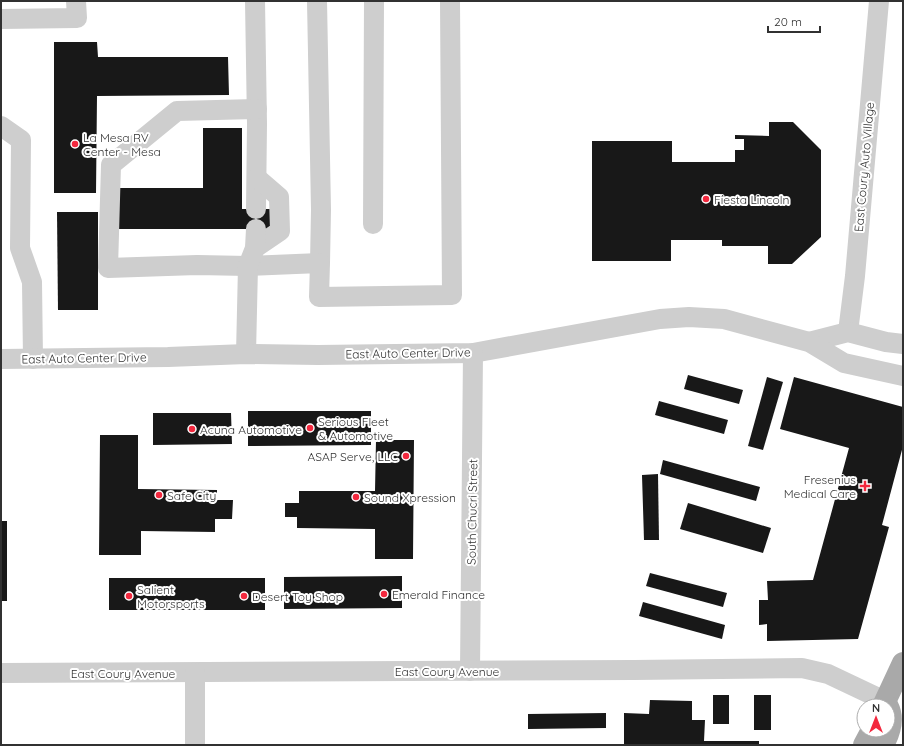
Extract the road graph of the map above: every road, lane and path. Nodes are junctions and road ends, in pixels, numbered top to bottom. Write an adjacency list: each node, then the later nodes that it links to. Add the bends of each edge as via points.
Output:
1 (76, 1): 7 (street, via 77,18)
2 (255, 1): 8 (street)
3 (317, 1): 15 (street)
4 (374, 1): 12 (street)
5 (450, 1): 15 (street, via 452,295 319,297)
6 (879, 1): 16 (street, East Coury Auto Village)
7 (1, 19)
8 (257, 109): 10 (street); 14 (street, via 177,111 111,165 108,268 197,265)
9 (1, 126): 21 (street, via 22,140 20,248 32,282)
10 (257, 178): 11 (street); 14 (street, via 279,197 280,231)
11 (256, 209)
12 (373, 224)
13 (256, 229): 14 (street)
14 (252, 257): 15 (street); 20 (street)
15 (320, 263)
16 (848, 332): 17 (street, East Auto Center Drive); 18 (street, East Auto Center Drive)
17 (809, 342): 19 (street, East Auto Center Drive, via 724,319 689,317 660,319); 23 (street, East Auto Center Drive, via 844,363)
18 (903, 344)
19 (473, 353): 20 (street, East Auto Center Drive); 25 (street, South Chucri Street)
20 (246, 354): 21 (street, East Auto Center Drive)
21 (33, 358): 22 (street, East Auto Center Drive)
22 (1, 359)
23 (903, 376)
24 (903, 663): 29 (main road)
25 (470, 671): 27 (street, East Coury Avenue); 28 (street, East Coury Avenue, via 802,668 828,674)
26 (1, 673): 27 (street, East Coury Avenue)
27 (195, 673): 30 (street)
28 (873, 698)
29 (889, 698)
30 (195, 745)

